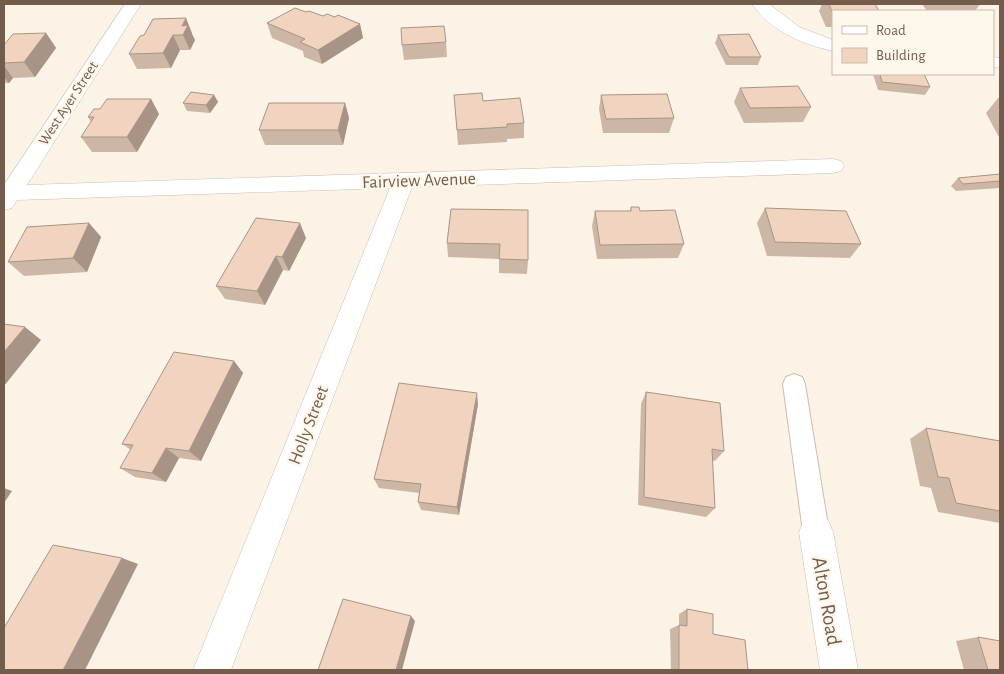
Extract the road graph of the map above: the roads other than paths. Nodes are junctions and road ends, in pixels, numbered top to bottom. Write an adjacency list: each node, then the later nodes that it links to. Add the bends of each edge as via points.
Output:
1 (133, 4): 6 (street, West Ayer Street)
2 (760, 4): 3 (street, via 794,33)
3 (832, 46)
4 (833, 166): 5 (street, Fairview Avenue)
5 (404, 180): 6 (street, Fairview Avenue); 9 (street, Holly Street)
6 (6, 196)
7 (794, 384): 8 (lane)
8 (816, 532): 10 (street, Alton Road)
9 (212, 670)
10 (839, 670)

